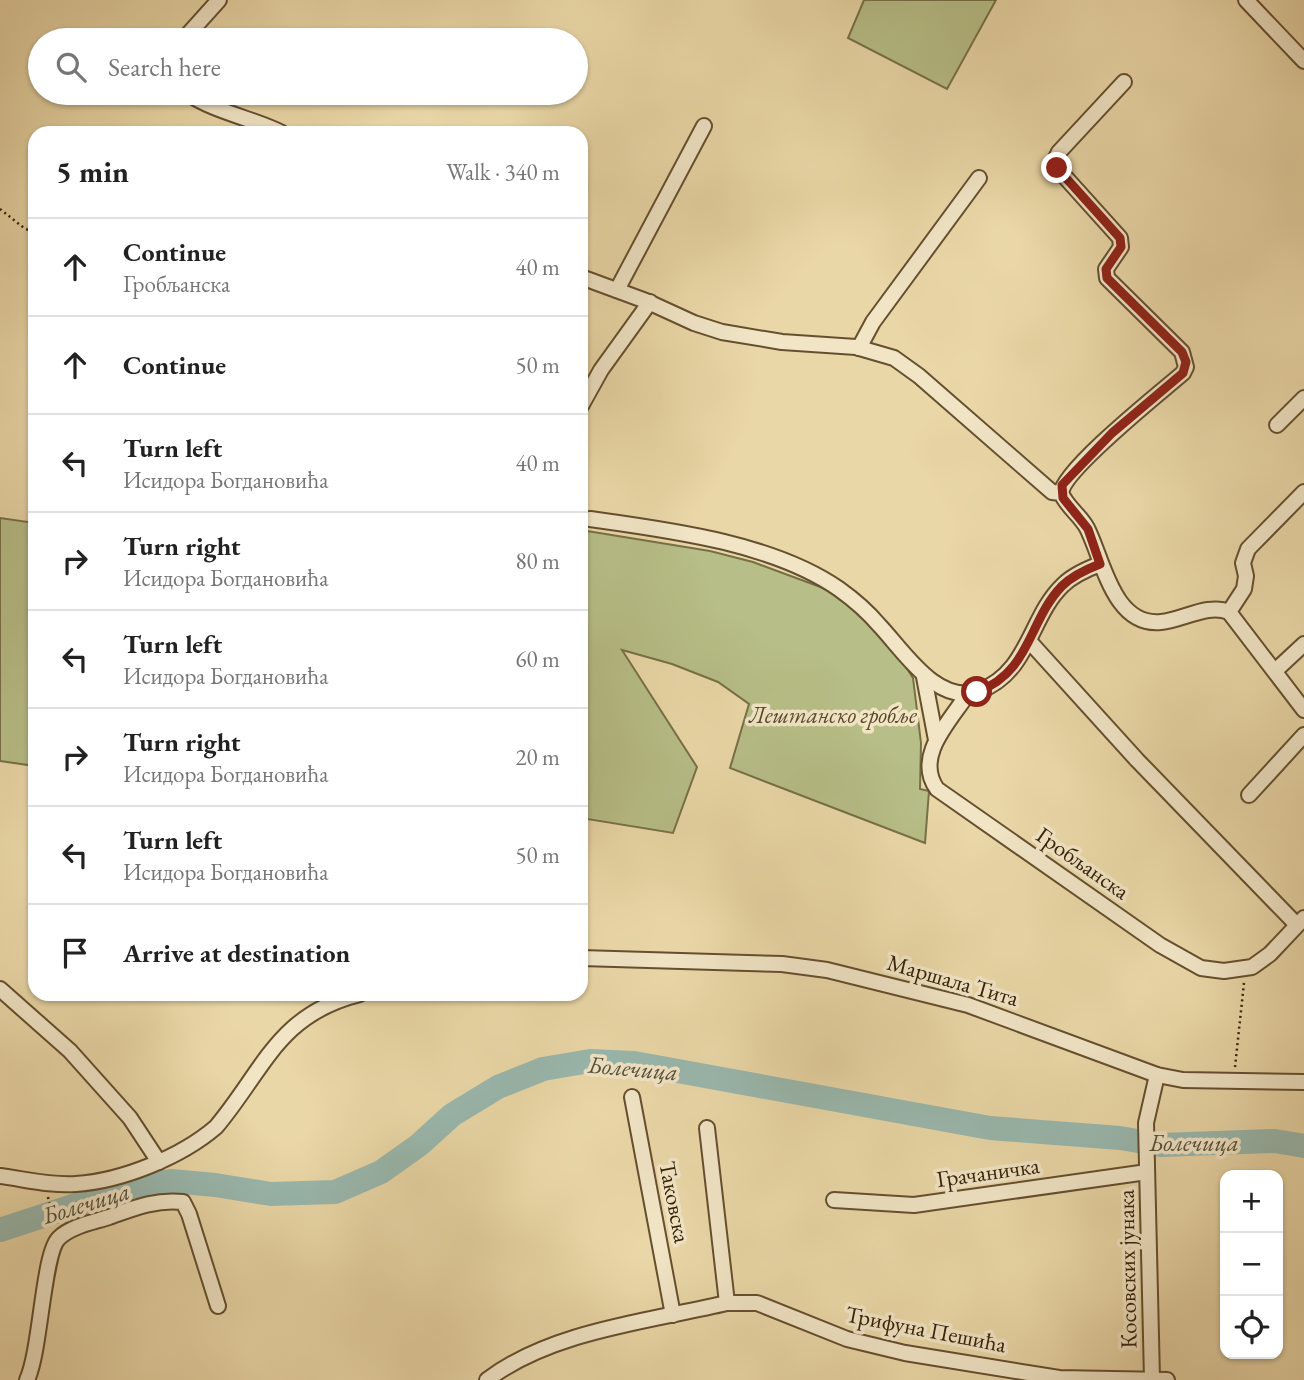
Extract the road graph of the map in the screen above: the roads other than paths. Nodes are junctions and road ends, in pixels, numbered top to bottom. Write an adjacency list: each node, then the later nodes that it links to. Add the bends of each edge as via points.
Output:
1 (219, 0): 3 (street)
2 (1246, 0): 4 (street)
3 (194, 28)
4 (1304, 61)
5 (1124, 82): 18 (street, via 1055,160 1057,168 1120,238 1121,247 1106,269 1107,278 1182,352 1186,367 1112,433 1062,485)
6 (209, 105): 7 (street)
7 (267, 126)
8 (704, 127): 11 (street)
9 (979, 178): 13 (street, via 873,322)
10 (588, 280): 11 (street)
11 (617, 290): 12 (street)
12 (650, 302): 13 (street, via 694,323 742,337); 14 (street)
13 (859, 348): 18 (street, via 894,358 1052,492)
14 (588, 393)
15 (1304, 398): 16 (street)
16 (1277, 425)
17 (1304, 492): 21 (street, via 1248,549 1243,563 1244,589)
18 (1061, 493): 20 (street, via 1088,529)
19 (590, 519): 25 (street, via 734,545 801,568 840,590 878,622)
20 (1100, 564): 21 (street, via 1124,605 1144,621 1163,622 1219,609); 22 (street, Гробљанска, via 1062,586)
21 (1229, 612): 24 (street)
22 (1030, 642): 26 (street, Гробљанска, via 1008,672 992,685); 31 (street, via 1138,760)
23 (1304, 644): 24 (street)
24 (1275, 671): 27 (street)
25 (924, 677): 26 (street); 29 (street)
26 (967, 695): 29 (street, Гробљанска)
27 (1304, 709)
28 (1304, 735): 30 (street)
29 (936, 740): 31 (street, Гробљанска, via 929,757 930,779 937,789 1188,961 1207,970 1247,968 1261,962)
30 (1249, 795)
31 (1300, 921)
32 (588, 958): 35 (street, Маршала Тита, via 782,964 827,971 968,1005)
33 (0, 989): 39 (street, via 70,1051 130,1118)
34 (341, 1001): 39 (street, via 295,1024 216,1127)
35 (1157, 1075): 36 (street, Маршала Тита, via 1183,1080); 40 (street, Косовских јунака, via 1146,1124)
36 (1304, 1082)
37 (632, 1097): 45 (street, Таковска)
38 (707, 1128): 43 (street)
39 (159, 1162): 41 (street, via 74,1185)
40 (1147, 1172): 42 (street, Грачаничка, via 914,1205); 47 (street, Косовских јунака)
41 (0, 1176)
42 (834, 1200)
43 (727, 1303): 45 (street, Трифуна Пешића); 46 (street, Трифуна Пешића, via 757,1303 847,1339 891,1350)
44 (218, 1306): 48 (street, via 183,1202 164,1200 139,1206 71,1231 54,1245 36,1353)
45 (673, 1315): 49 (street, Трифуна Пешића, via 558,1343 502,1368)
46 (1059, 1379): 47 (street, Трифуна Пешића)
47 (1152, 1379): 50 (street, Трифуна Пешића)
48 (27, 1380)
49 (487, 1380)
50 (1167, 1380)

